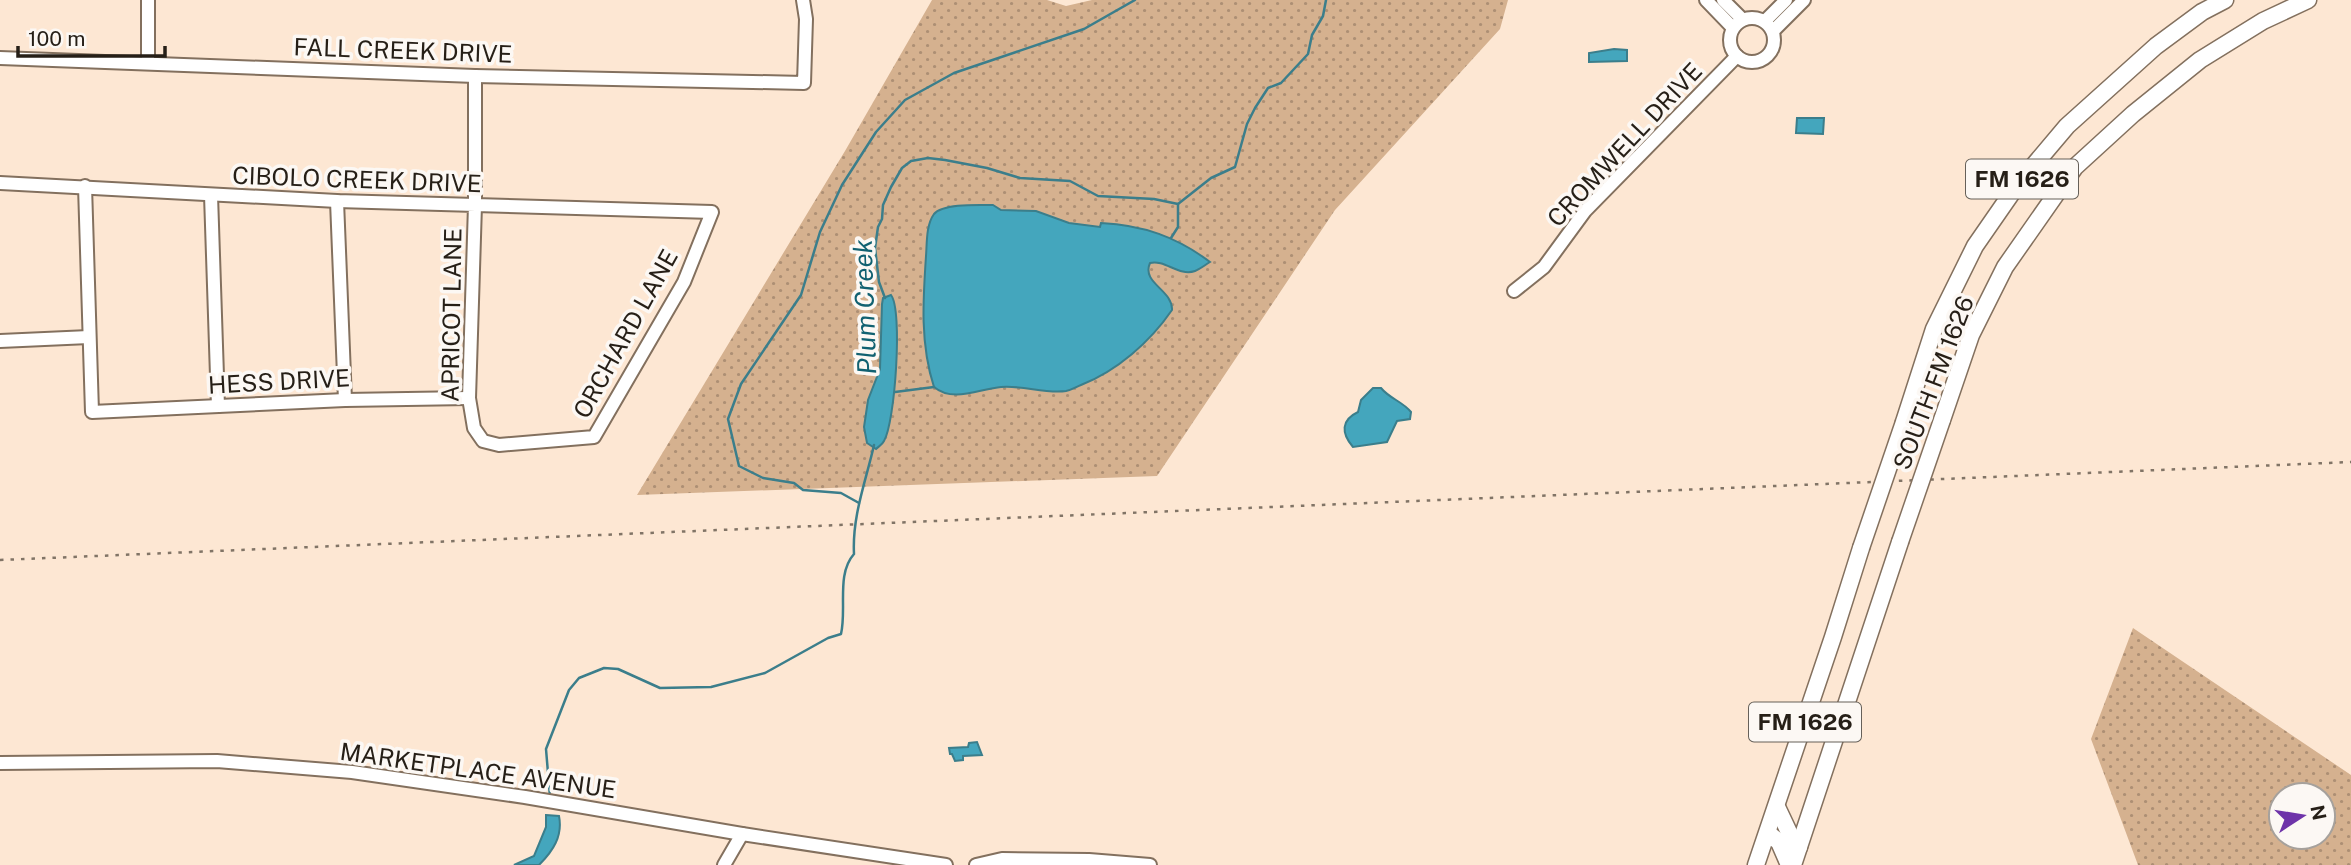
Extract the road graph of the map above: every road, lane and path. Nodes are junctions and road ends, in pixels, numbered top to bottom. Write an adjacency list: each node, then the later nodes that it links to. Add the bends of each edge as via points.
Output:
1 (148, 0): 13 (street)
2 (803, 0): 14 (street, FALL CREEK DRIVE, via 804,83)
3 (1706, 0): 9 (street)
4 (1723, 0): 9 (street)
5 (1786, 0): 10 (street)
6 (1804, 0): 10 (street)
7 (2225, 0): 29 (main road, SOUTH FM 1626 / FM 1626, bridge, via 2156,46 2067,126 2018,184 1975,246 1934,329)
8 (2308, 0): 32 (main road, SOUTH FM 1626 / FM 1626, bridge, via 2200,60 2133,114 2075,167 2005,267 1972,335)
9 (1737, 24): 10 (street, via 1754,17); 11 (street, via 1730,43)
10 (1769, 26): 11 (street, via 1774,44 1768,56 1749,62)
11 (1737, 56): 21 (street, CROMWELL DRIVE, via 1585,211 1544,267)
12 (0, 58): 13 (street, FALL CREEK DRIVE)
13 (148, 63): 14 (street, FALL CREEK DRIVE)
14 (475, 76): 19 (street, APRICOT LANE)
15 (0, 183): 16 (street, CIBOLO CREEK DRIVE)
16 (85, 186): 17 (street, CIBOLO CREEK DRIVE); 22 (street)
17 (211, 195): 18 (street, CIBOLO CREEK DRIVE); 26 (street)
18 (337, 201): 19 (street, CIBOLO CREEK DRIVE); 25 (street)
19 (475, 205): 20 (street, CIBOLO CREEK DRIVE); 24 (street, APRICOT LANE)
20 (712, 212): 27 (street, ORCHARD LANE, via 684,282 594,437 499,444 483,441)
21 (1514, 291)
22 (89, 337): 23 (street); 26 (street, HESS DRIVE, via 92,412)
23 (0, 341)
24 (468, 398): 25 (street, HESS DRIVE); 27 (street, APRICOT LANE)
25 (345, 400): 26 (street, HESS DRIVE)
26 (218, 406)
27 (474, 428)
28 (0, 763): 31 (street, MARKETPLACE AVENUE, via 217,761 352,772)
29 (1777, 807): 30 (main road, SOUTH FM 1626 / FM 1626); 32 (main road)
30 (1768, 833): 38 (main road, SOUTH FM 1626 / FM 1626); 39 (main road, via 1779,842)
31 (742, 834): 34 (street); 35 (street, MARKETPLACE AVENUE)
32 (1799, 846): 39 (main road, SOUTH FM 1626 / FM 1626)
33 (1002, 862): 36 (street); 37 (street, via 1089,860)
34 (724, 865)
35 (946, 865)
36 (976, 865)
37 (1150, 865)
38 (1756, 865)
39 (1791, 865)

